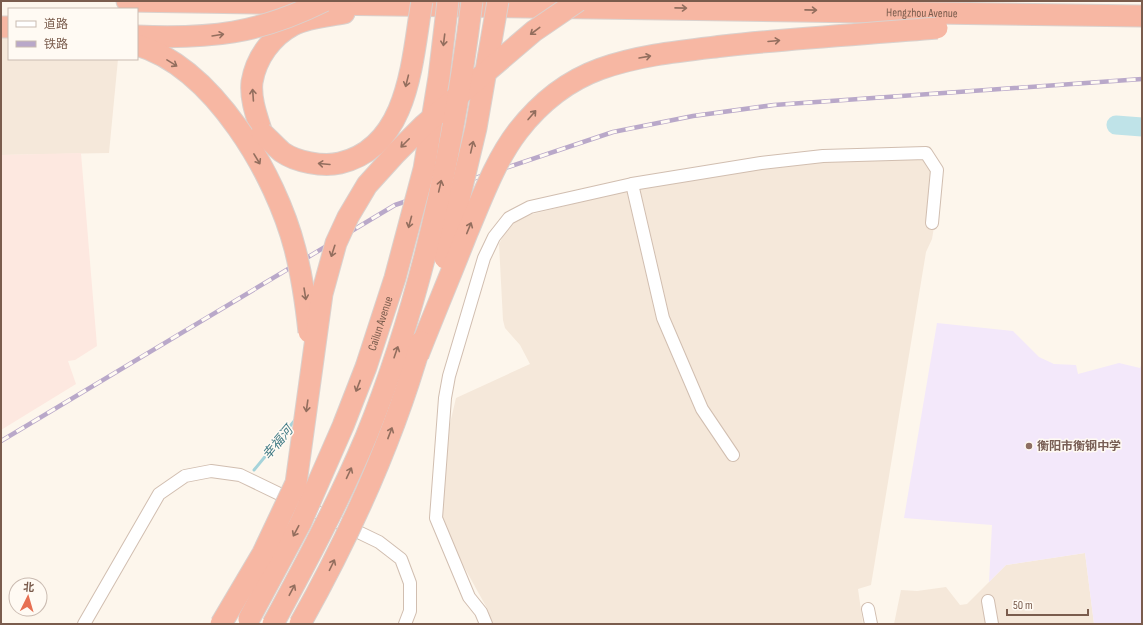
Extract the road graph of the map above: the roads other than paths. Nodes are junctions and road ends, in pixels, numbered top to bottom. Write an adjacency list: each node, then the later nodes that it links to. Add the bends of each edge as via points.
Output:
1 (127, 1): 7 (highway, Hengzhou Avenue)
2 (324, 1): 10 (highway, one-way to 2, bridge, via 210,36 251,30 294,16)
3 (422, 1): 7 (highway, one-way to 7, bridge, via 401,106 390,128 377,145 356,159 331,165 309,163 284,153 262,133 254,108 252,83 260,58 274,39 294,24)
4 (498, 1): 14 (highway, one-way to 4, bridge, via 444,266 474,136)
5 (578, 1): 15 (highway, one-way to 15, bridge, via 534,31 424,125 367,185 348,217 328,266)
6 (460, 2): 7 (highway, Hengzhou Avenue); 8 (highway, Hengzhou Avenue, one-way to 8); 19 (highway, Cailun Avenue, one-way to 19, bridge, via 439,77 424,169 395,278 366,367 301,522); 22 (highway, Cailun Avenue, one-way to 6, bridge, via 323,531 366,437 398,347 421,268 454,130)
7 (391, 4)
8 (1120, 16): 9 (highway, Hengzhou Avenue); 14 (highway, one-way to 8, bridge, via 487,184 501,157 518,131 541,104 569,84 599,69 672,52 769,41)
9 (1142, 16)
10 (138, 36)
11 (138, 46): 15 (highway, one-way to 15, bridge, via 172,63 204,87 225,110 262,167 278,200 295,247 305,294)
12 (632, 184): 13 (street, via 761,163 823,156 926,153 937,170); 16 (street, via 663,318 702,409); 25 (street, via 530,208 509,218 494,237 484,258 445,398 436,518 469,597 481,612)
13 (932, 223)
14 (418, 355): 23 (highway, one-way to 14, bridge, via 362,504)
15 (311, 378): 21 (highway, one-way to 21, bridge, via 296,484 263,553)
16 (733, 455)
17 (988, 601): 27 (street)
18 (868, 609): 26 (street)
19 (248, 622)
20 (84, 624): 24 (street, via 159,494 185,476 211,471 240,475 379,542 401,559 410,583 410,611)
21 (221, 624)
22 (273, 624)
23 (300, 624)
24 (405, 624)
25 (486, 624)
26 (871, 624)
27 (992, 624)

